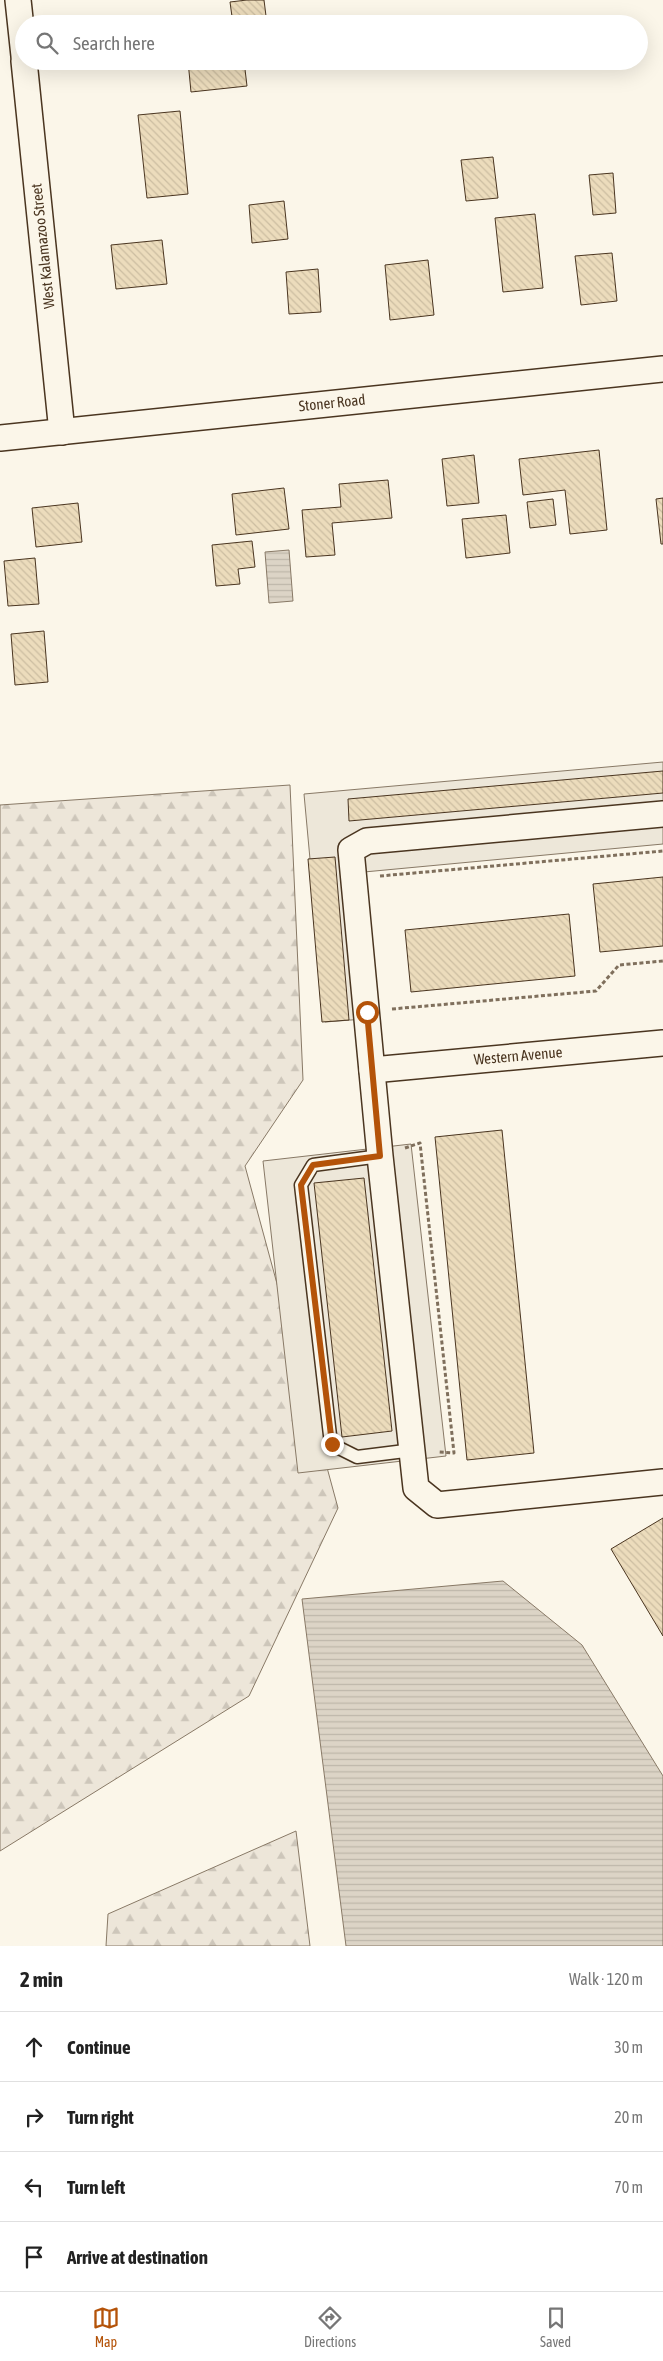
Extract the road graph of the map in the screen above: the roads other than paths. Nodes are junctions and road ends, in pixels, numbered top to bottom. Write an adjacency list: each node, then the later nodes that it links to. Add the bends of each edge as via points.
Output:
1 (18, 0): 2 (street)
2 (20, 15)
3 (25, 70): 5 (street, West Kalamazoo Street)
4 (663, 369): 5 (street, Stoner Road)
5 (62, 432): 6 (street, Stoner Road)
6 (0, 438)
7 (663, 814): 9 (street, via 367,841 352,850)
8 (663, 1043): 9 (street, Western Avenue)
9 (372, 1070): 10 (street)
10 (380, 1156): 11 (street); 11 (lane, via 313,1165 301,1185 332,1444 357,1457)
11 (413, 1450): 12 (street, via 416,1488 437,1505)
12 (663, 1482)

